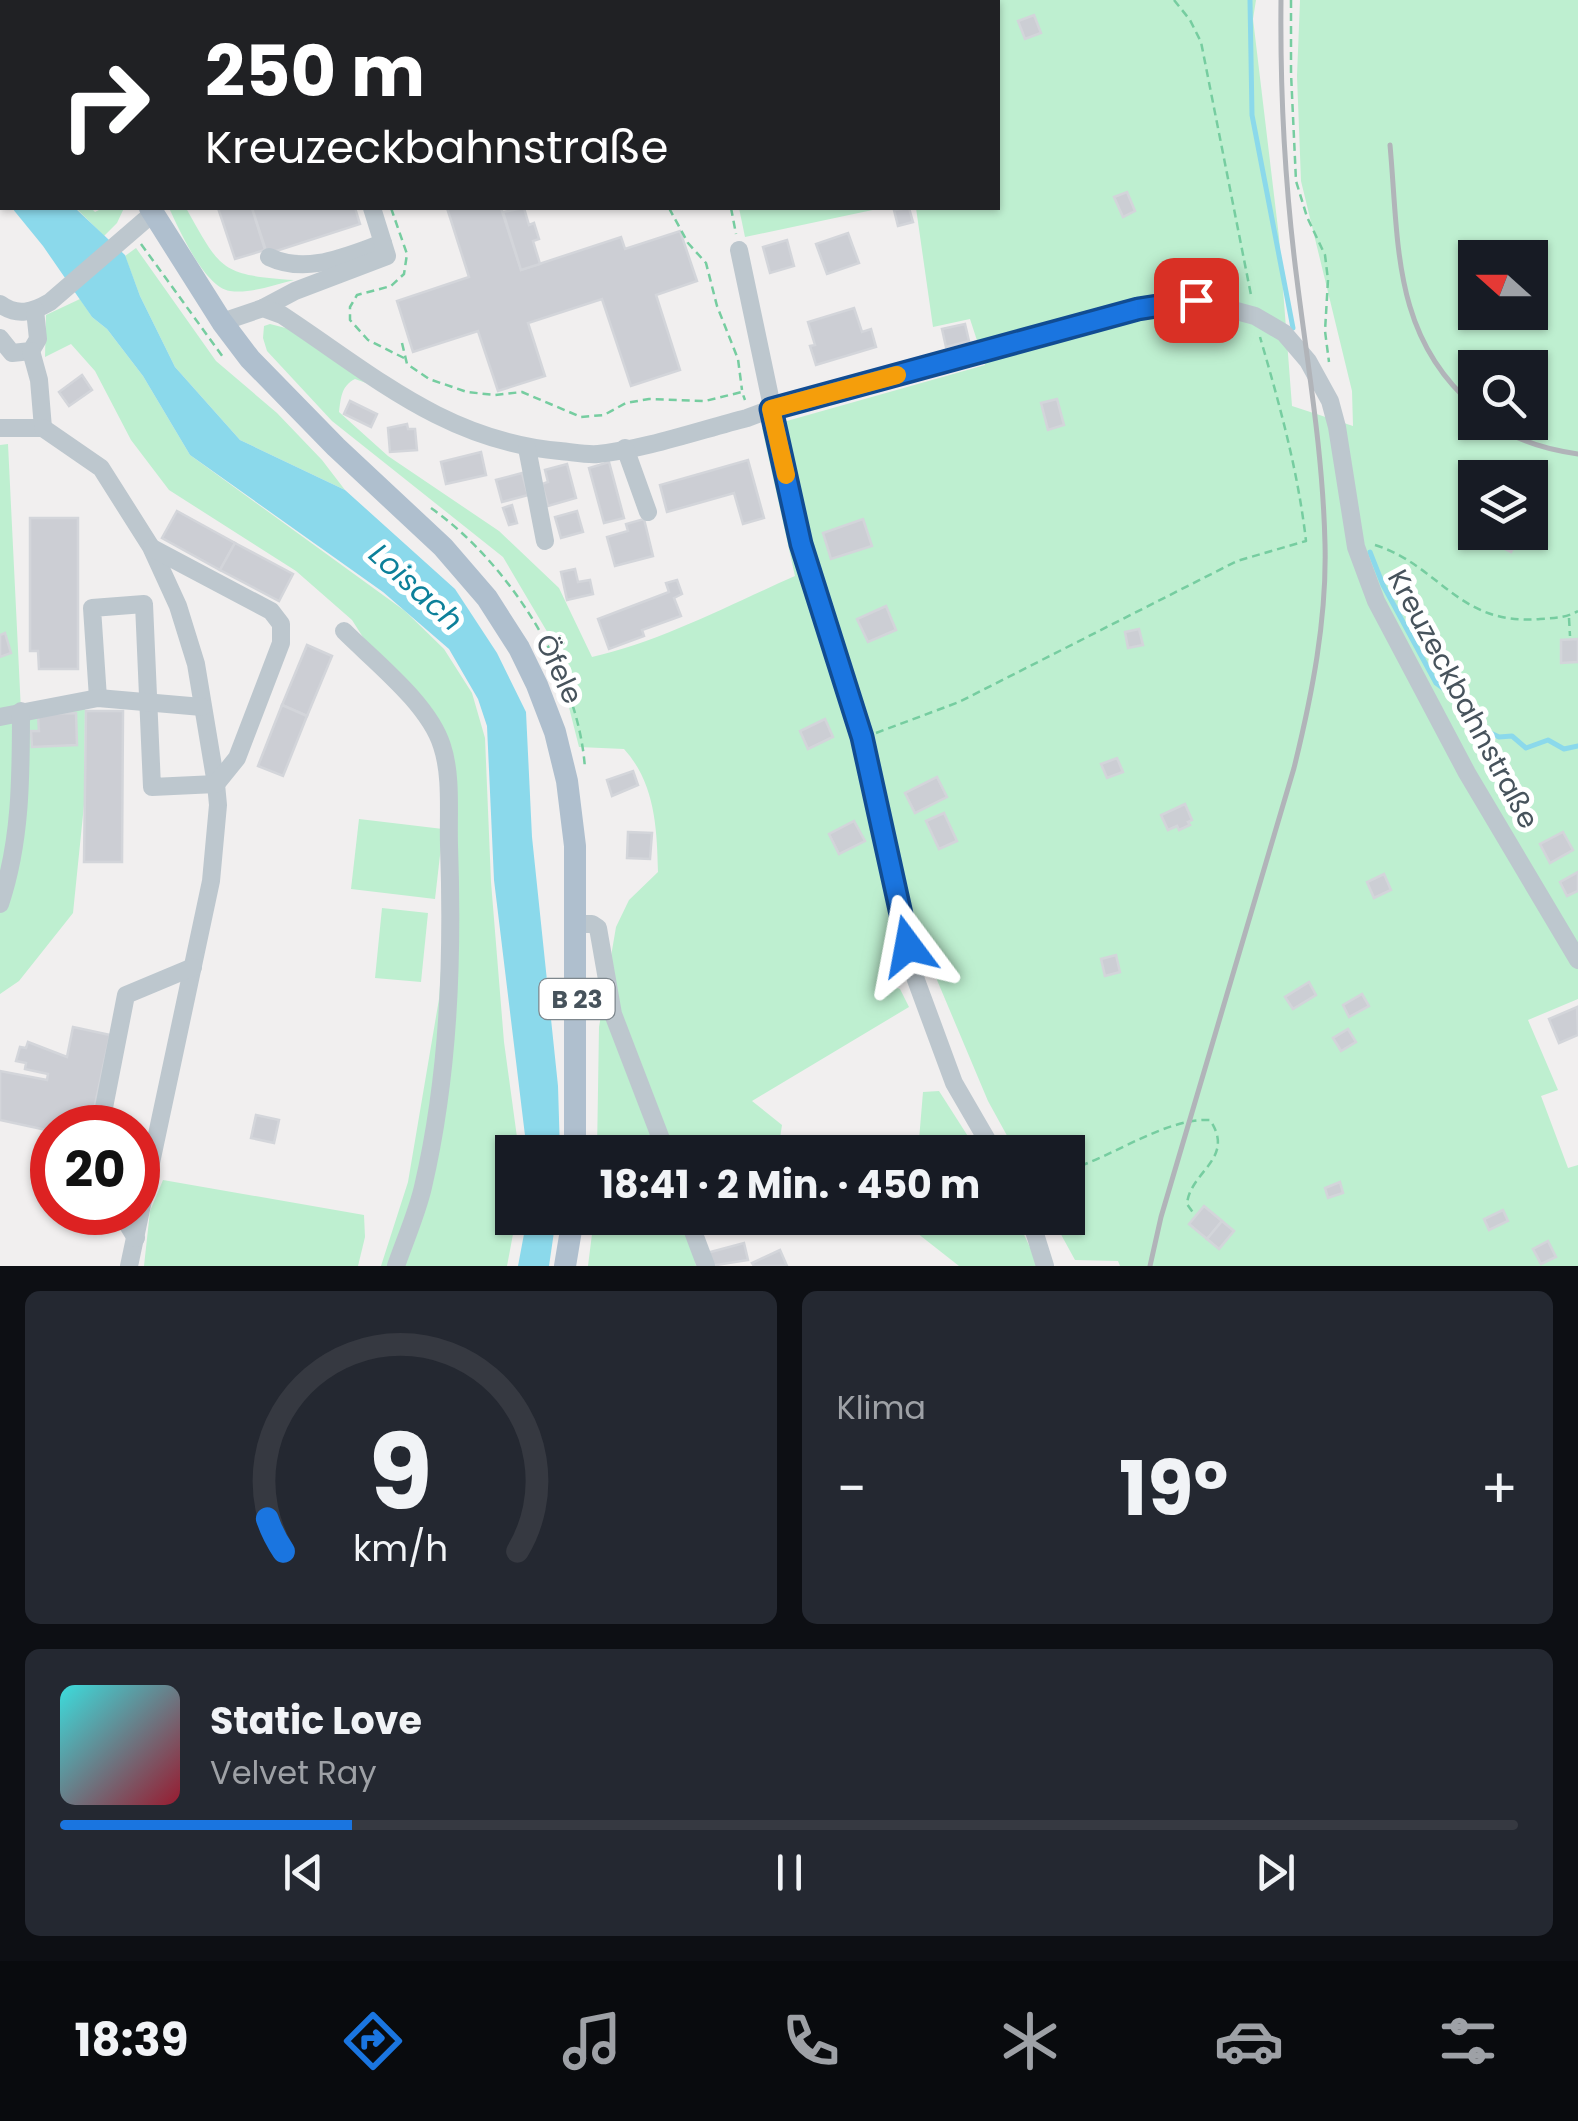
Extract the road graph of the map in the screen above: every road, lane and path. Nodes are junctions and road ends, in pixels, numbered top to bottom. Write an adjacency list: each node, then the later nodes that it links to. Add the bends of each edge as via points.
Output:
1 (1174, 0): 14 (path, via 1200,42)
2 (1292, 0): 21 (path, via 1296,181 1325,255)
3 (373, 210): 8 (street)
4 (392, 210): 20 (path, via 407,254 404,274 391,286 357,295 350,320 368,340)
5 (670, 210): 22 (path, via 706,263 738,359)
6 (731, 210): 9 (path)
7 (151, 211): 11 (street); 15 (main road, B 23)
8 (382, 243): 10 (street, via 300,266); 12 (street, via 386,256)
9 (739, 250): 23 (street)
10 (269, 257)
11 (42, 306): 13 (street); 19 (street)
12 (264, 308): 15 (street); 27 (street, Kreuzeckbahnstraße, via 433,416)
13 (2, 309): 16 (street)
14 (1256, 316): 23 (street, Kreuzeckbahnstraße, via 1196,300 1138,309); 33 (street, Kreuzeckbahnstraße, via 1284,332 1330,401); 43 (path, via 1300,484 1306,541 1237,561 959,702)
15 (222, 322): 47 (main road, Öfele / B 23, via 336,447 442,547 487,598 518,648 567,782)
16 (0, 330)
17 (0, 338): 19 (street, via 12,353)
18 (402, 342): 20 (path)
19 (31, 350): 26 (street)
20 (406, 358): 22 (path, via 428,379 466,392 522,392 582,418 649,398 705,400)
21 (1330, 370)
22 (742, 392): 24 (path)
23 (771, 409): 24 (street, Kreuzeckbahnstraße); 43 (street, via 801,544)
24 (749, 418): 28 (street, Kreuzeckbahnstraße)
25 (0, 428): 26 (street)
26 (43, 428): 32 (street, via 100,468)
27 (528, 448): 28 (street, Kreuzeckbahnstraße, via 596,454); 31 (street)
28 (625, 448): 30 (street)
29 (422, 502): 44 (path, via 500,571 549,649 573,702)
30 (648, 512)
31 (545, 541)
32 (151, 547): 40 (street, via 178,606); 45 (street, via 271,612 281,624 281,644 237,758)
33 (1356, 547): 35 (path, via 1378,545 1491,616); 48 (street, Kreuzeckbahnstraße, via 1408,668)
34 (1578, 611): 35 (path)
35 (1569, 616): 37 (path)
36 (344, 631): 62 (street, via 433,726 447,782 448,1020 423,1190)
37 (1570, 636)
38 (98, 698): 39 (street); 39 (street, via 92,608 144,604); 41 (street)
39 (146, 702): 40 (street); 45 (street, via 152,787)
40 (202, 707): 45 (street)
41 (21, 711): 42 (street); 46 (street, via 21,786)
42 (0, 717)
43 (862, 737): 53 (street, via 930,1026)
44 (585, 768)
45 (216, 784): 49 (street, via 210,881)
46 (0, 904)
47 (577, 924): 51 (main road, Öfele / B 23); 52 (street, via 598,928 613,1014)
48 (1578, 960)
49 (193, 967): 50 (street, via 126,995); 60 (street)
50 (104, 1105)
51 (575, 1135)
52 (659, 1135)
53 (984, 1135)
54 (1085, 1165): 55 (path, via 1190,1119 1210,1120 1218,1147 1188,1193)
55 (1194, 1214)
56 (134, 1235): 60 (street)
57 (570, 1235): 63 (main road)
58 (694, 1235): 64 (street)
59 (1035, 1235): 65 (street)
60 (136, 1238): 61 (street)
61 (129, 1266)
62 (396, 1266)
63 (565, 1266)
64 (706, 1266)
65 (1045, 1266)

